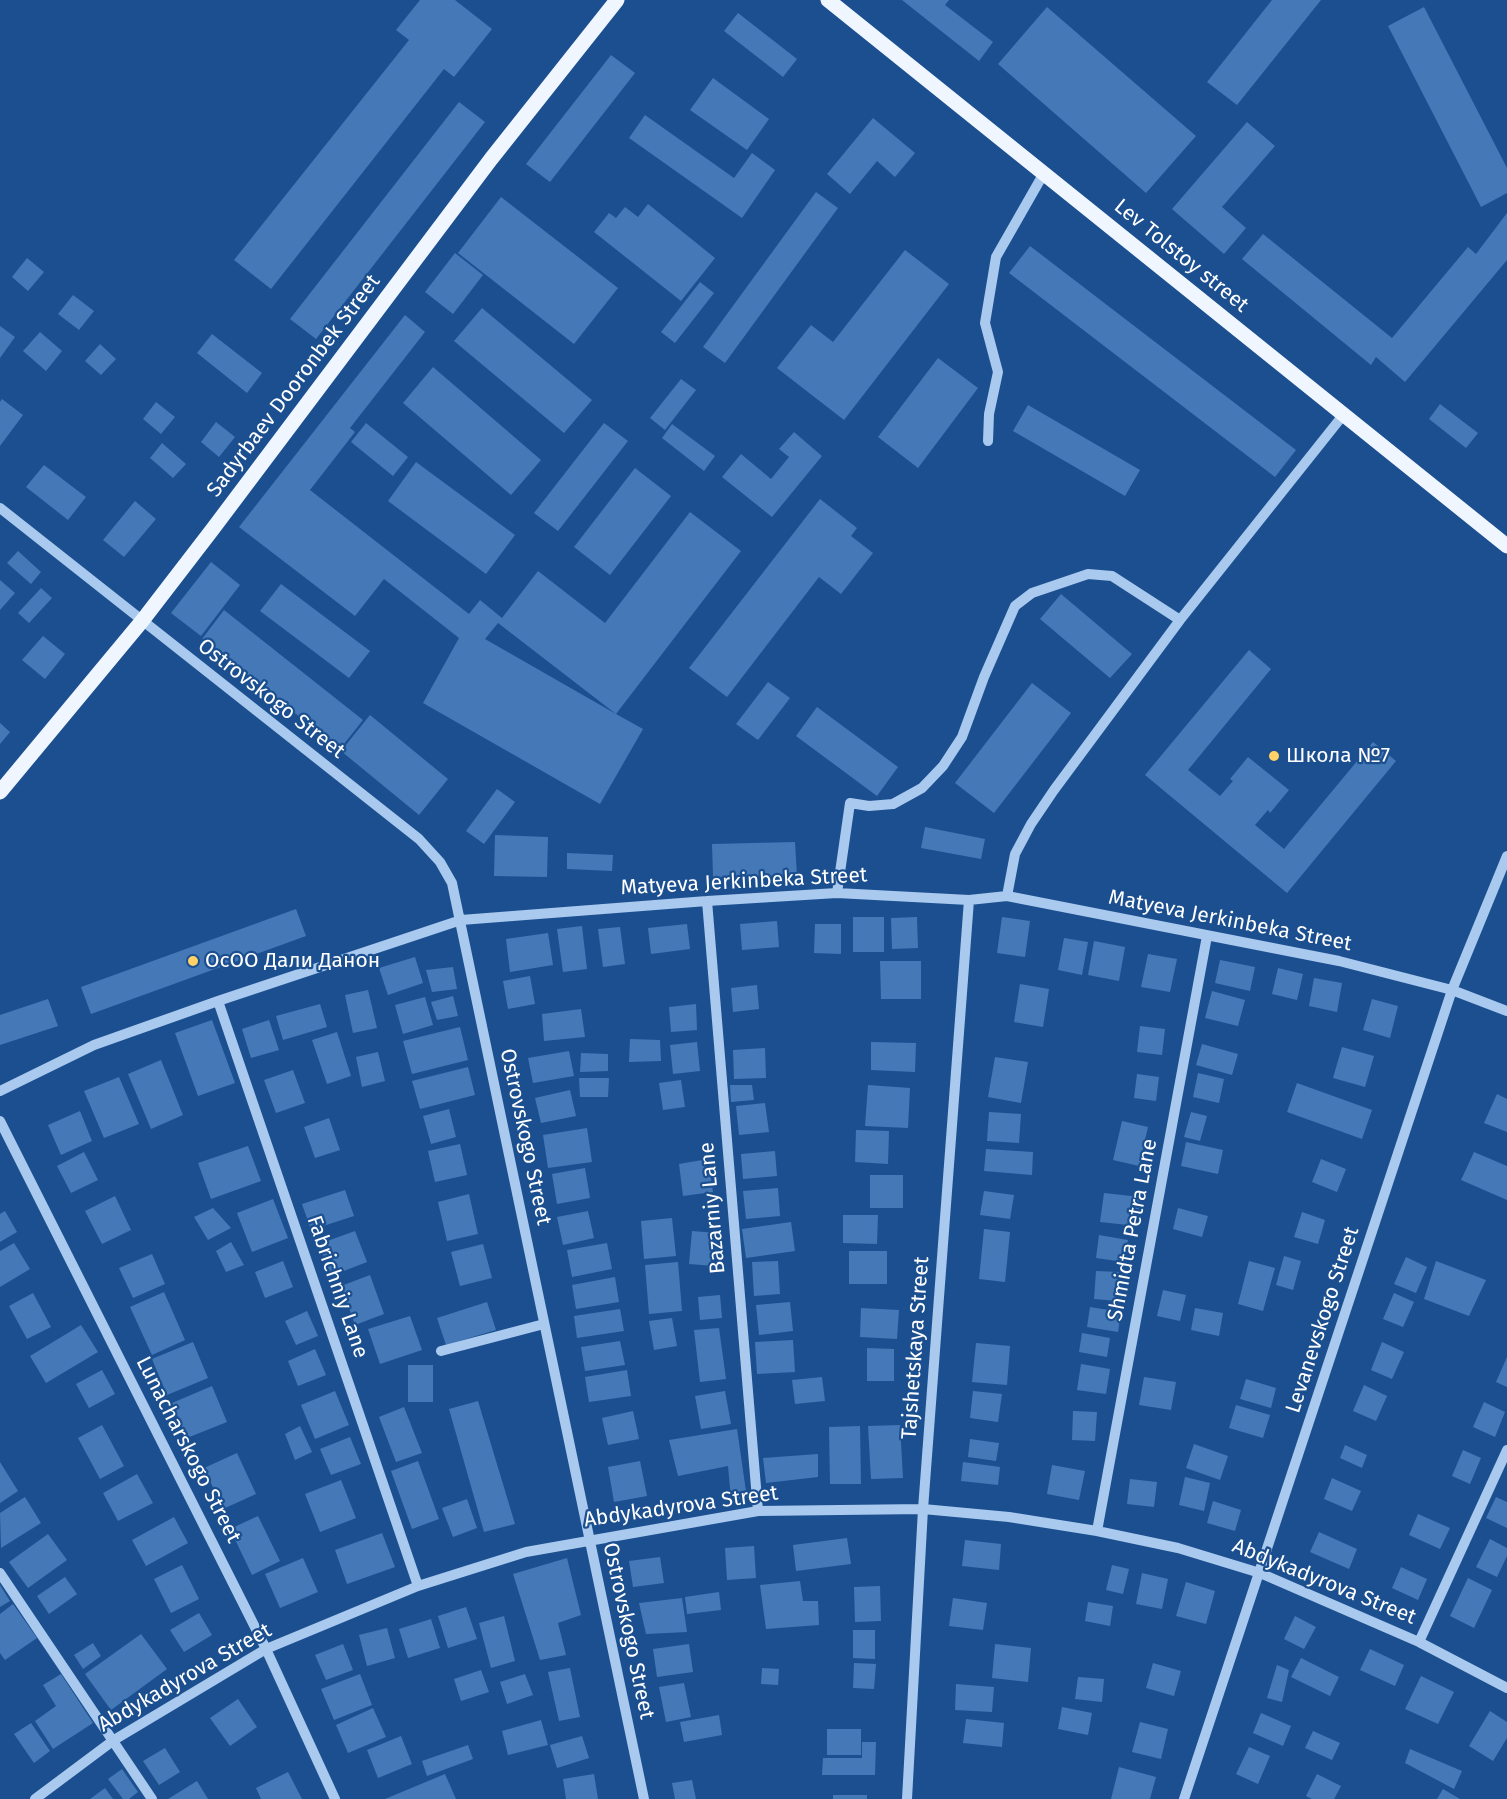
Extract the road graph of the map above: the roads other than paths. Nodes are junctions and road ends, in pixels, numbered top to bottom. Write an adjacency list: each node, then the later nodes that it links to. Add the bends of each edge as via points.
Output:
1 (617, 0): 9 (main road, Sadyrbaev Dooronbek Street, via 491,159)
2 (828, 0): 3 (main road, Lev Tolstoy street)
3 (1044, 173): 4 (main road, Lev Tolstoy street); 5 (street, via 996,257 985,323 998,372)
4 (1344, 414): 7 (main road, Lev Tolstoy street); 8 (street)
5 (988, 441)
6 (0, 508): 9 (street, Ostrovskogo Street)
7 (1507, 546)
8 (1180, 620): 12 (street, via 1112,576 1088,574 1032,592 1015,606 962,737 943,766 922,788 893,804 850,803); 13 (street, via 1031,824 1015,854)
9 (142, 621): 10 (main road, Sadyrbaev Dooronbek Street); 16 (street, Ostrovskogo Street, via 419,839 452,883)
10 (0, 792)
11 (1507, 856): 18 (street, Levanevskogo Street)
12 (837, 893): 14 (street, Matyeva Jerkinbeka Street); 15 (street, Matyeva Jerkinbeka Street)
13 (1007, 896): 14 (street, Matyeva Jerkinbeka Street); 17 (street, Matyeva Jerkinbeka Street)
14 (969, 900): 26 (street, Tajshetskaya Street)
15 (707, 901): 16 (street, Matyeva Jerkinbeka Street); 27 (street, Bazarniy Lane)
16 (461, 920): 19 (street, Matyeva Jerkinbeka Street); 23 (street, Ostrovskogo Street)
17 (1207, 936): 18 (street, Matyeva Jerkinbeka Street, via 1339,961); 28 (street, Shmidta Petra Lane)
18 (1452, 990): 20 (street, Matyeva Jerkinbeka Street); 31 (street, Levanevskogo Street)
19 (218, 1001): 21 (street, Matyeva Jerkinbeka Street, via 94,1045); 32 (street, Fabrichniy Lane)
20 (1507, 1011)
21 (0, 1091)
22 (0, 1121): 34 (street, Lunacharskogo Street)
23 (543, 1324): 24 (street); 29 (street, Ostrovskogo Street)
24 (441, 1351)
25 (1507, 1450): 33 (street)
26 (923, 1509): 27 (street, Abdykadyrova Street); 28 (street, Abdykadyrova Street); 41 (street, Tajshetskaya Street)
27 (758, 1511): 29 (street, Abdykadyrova Street)
28 (1097, 1531): 31 (street, Abdykadyrova Street, via 1178,1548)
29 (589, 1540): 32 (street, Abdykadyrova Street, via 526,1552); 40 (street, Ostrovskogo Street)
30 (0, 1573): 36 (street)
31 (1260, 1573): 33 (street, Abdykadyrova Street); 42 (street, Levanevskogo Street)
32 (418, 1586): 34 (street, Abdykadyrova Street)
33 (1419, 1642): 35 (street, Abdykadyrova Street)
34 (267, 1649): 36 (street, Abdykadyrova Street); 39 (street, Lunacharskogo Street)
35 (1507, 1688)
36 (114, 1740): 37 (street, Abdykadyrova Street); 38 (street)
37 (35, 1799)
38 (152, 1799)
39 (335, 1799)
40 (644, 1799)
41 (908, 1799)
42 (1184, 1799)

